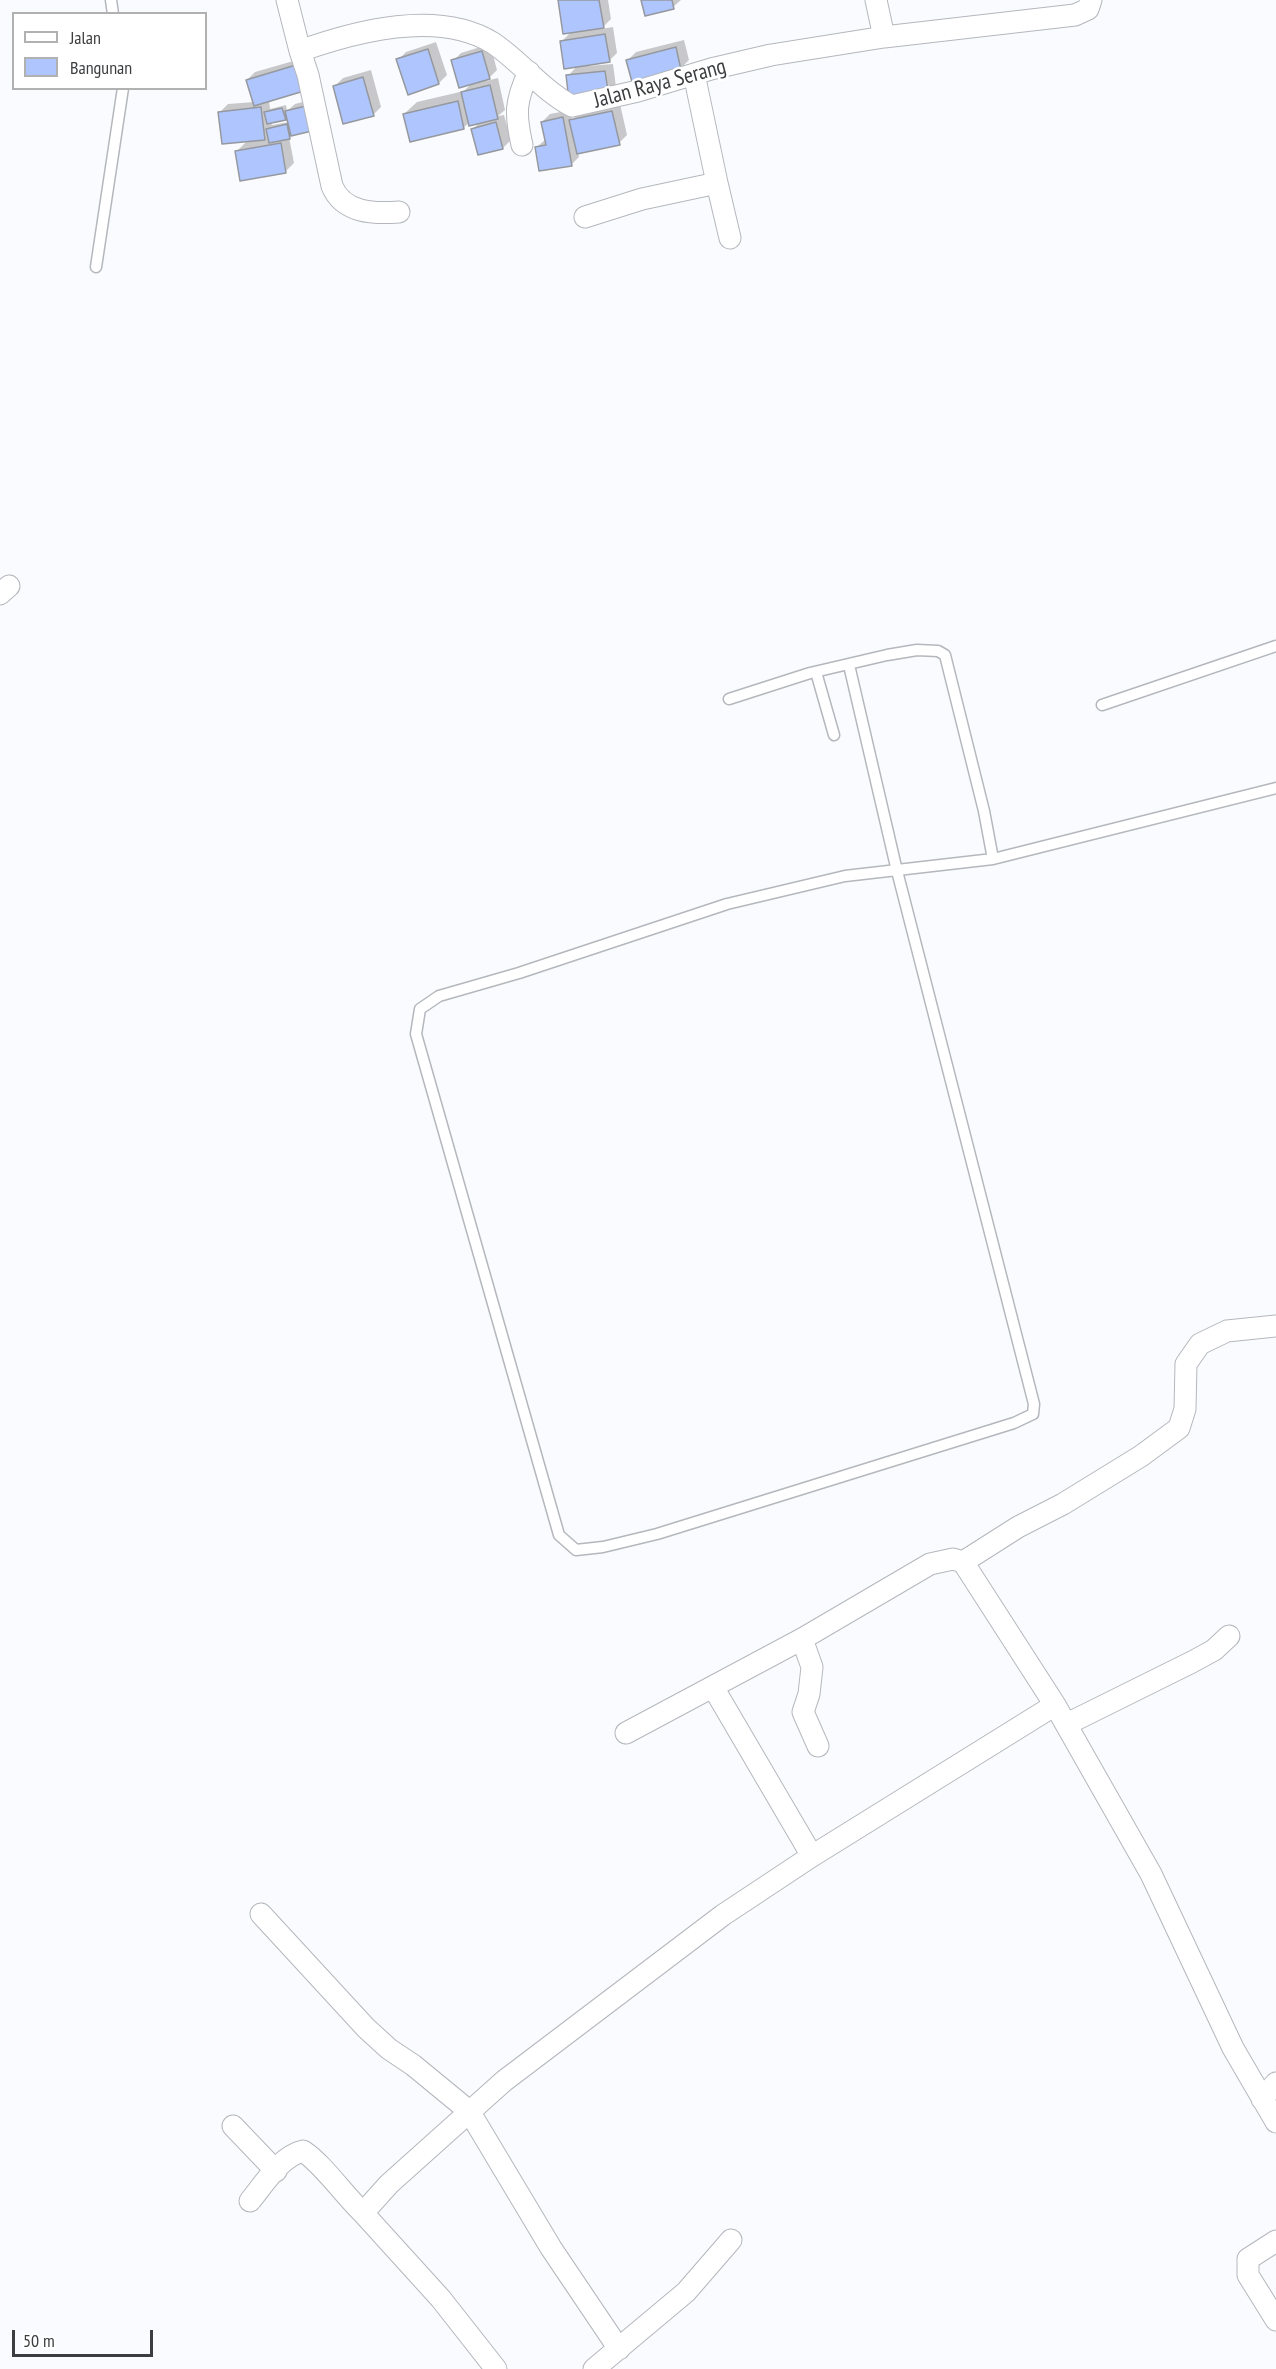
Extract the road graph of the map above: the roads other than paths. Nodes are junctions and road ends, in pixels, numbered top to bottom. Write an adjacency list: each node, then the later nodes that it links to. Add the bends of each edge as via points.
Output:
1 (287, 0): 5 (street)
2 (876, 0): 4 (street)
3 (1091, 0): 4 (street, Jalan Raya Serang, via 1088,9 1075,15)
4 (884, 37): 7 (street, Jalan Raya Serang, via 771,54)
5 (300, 51): 6 (street, Jalan Raya Serang, via 370,30 408,26 447,28 491,42); 11 (street, via 336,197 357,210)
6 (529, 72): 7 (street, Jalan Raya Serang, via 555,97 572,106); 9 (street, via 516,106)
7 (694, 74): 10 (street)
8 (123, 90): 14 (lane)
9 (522, 145)
10 (717, 183): 12 (street, via 642,199); 13 (street)
11 (399, 212)
12 (585, 217)
13 (730, 238)
14 (96, 267)
15 (1276, 645): 19 (lane)
16 (849, 665): 17 (lane); 22 (lane, via 917,650 945,655); 23 (lane)
17 (816, 672): 18 (lane); 20 (lane)
18 (729, 699)
19 (1102, 705)
20 (834, 735)
21 (1276, 788): 22 (lane)
22 (993, 859): 23 (lane)
23 (897, 871): 23 (lane, via 1031,1392 1033,1414 657,1534 576,1550 559,1535 416,1034 420,1009 439,996 519,974 728,904 845,876)
24 (1276, 1326): 25 (street, via 1227,1331 1200,1344 1186,1364 1185,1409 1179,1428 1141,1456)
25 (963, 1562): 27 (street, via 953,1559 930,1564); 29 (street)
26 (1229, 1636): 30 (street, via 1215,1650)
27 (802, 1638): 28 (street); 32 (street, via 812,1667 803,1712)
28 (712, 1687): 31 (street); 33 (street)
29 (1055, 1705): 30 (street); 33 (street)
30 (1067, 1724): 36 (street, via 1151,1874 1233,2048)
31 (626, 1733)
32 (818, 1746)
33 (812, 1856): 37 (street, via 723,1915 539,2053)
34 (261, 1914): 37 (street, via 366,2028)
35 (1276, 2083): 36 (street)
36 (1262, 2099): 38 (street)
37 (470, 2111): 42 (street, via 389,2184); 46 (street, via 551,2248)
38 (1276, 2122)
39 (233, 2127): 40 (street)
40 (276, 2170): 41 (street); 42 (street, via 292,2155 303,2151 313,2157)
41 (250, 2201)
42 (363, 2213): 47 (street, via 441,2299)
43 (731, 2240): 46 (street, via 686,2292)
44 (1276, 2241): 45 (street, via 1248,2259 1248,2275)
45 (1276, 2320)
46 (619, 2349): 48 (street)
47 (496, 2369)
48 (594, 2369)

